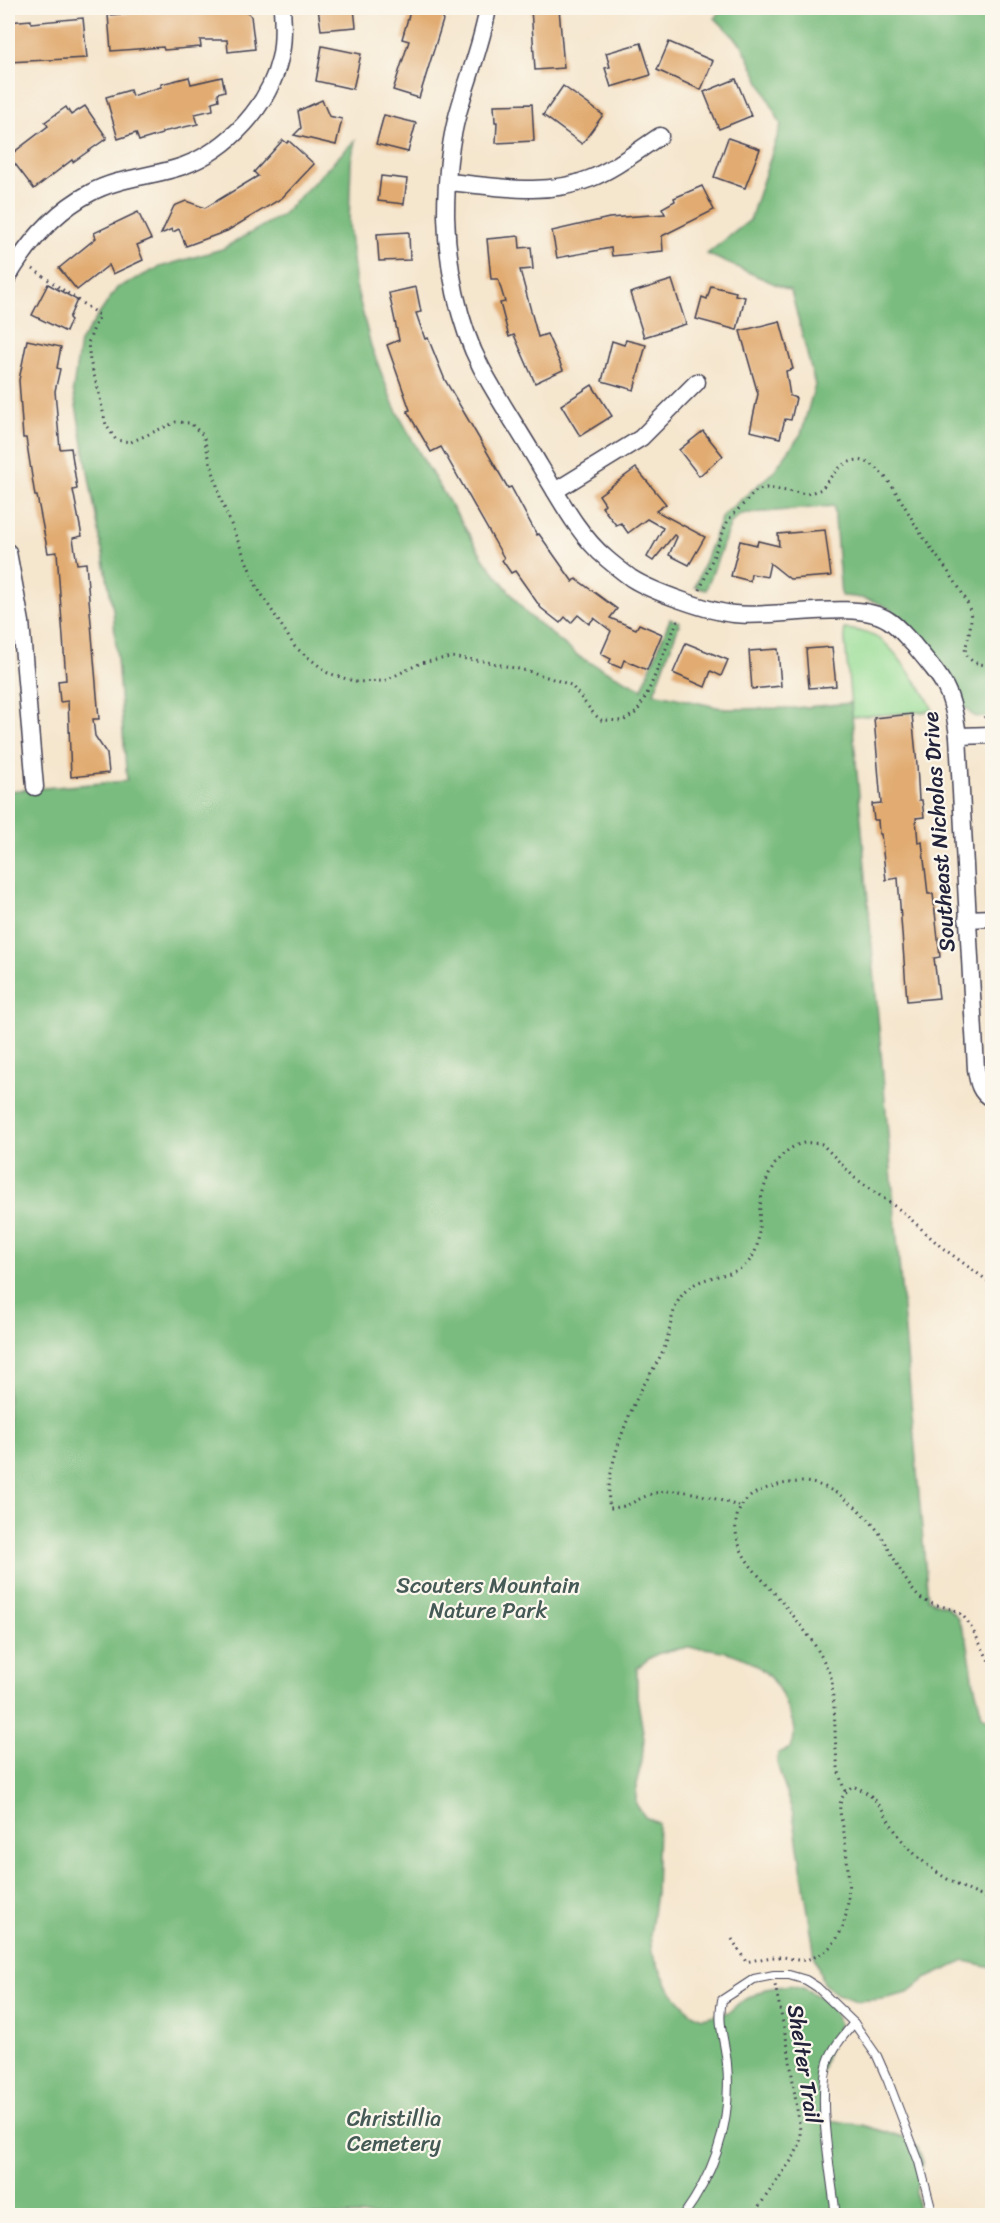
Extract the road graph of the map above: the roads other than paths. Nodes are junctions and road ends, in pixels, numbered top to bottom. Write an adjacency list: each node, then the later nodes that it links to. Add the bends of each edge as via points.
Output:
1 (282, 8): 5 (street, via 280,58 268,90 233,136 182,166 122,180 70,205 51,221)
2 (488, 8): 4 (street, Southeast Nicholas Drive, via 458,114)
3 (660, 136): 4 (street, via 588,180 558,187 530,189)
4 (448, 182): 7 (street, Southeast Nicholas Drive, via 449,252 462,318 480,366)
5 (11, 271)
6 (697, 382): 7 (street, via 641,438)
7 (555, 491): 10 (street, Southeast Nicholas Drive, via 604,557 633,579 690,603 733,614 848,610 872,612 889,620 945,683 955,709)
8 (8, 552): 11 (street, via 21,622)
9 (993, 735): 10 (street)
10 (958, 736): 13 (street, Southeast Nicholas Drive)
11 (35, 787)
12 (993, 918): 13 (street)
13 (967, 919): 14 (street, Southeast Nicholas Drive, via 976,1069 978,1082)
14 (988, 1097)
15 (854, 2023): 16 (lane, via 806,1980 789,1975 754,1979 722,2000 720,2030 726,2047 728,2079 723,2128 700,2193); 17 (lane, via 828,2060 824,2089); 18 (lane, via 877,2056 888,2081 919,2162)
16 (683, 2216)
17 (836, 2216)
18 (933, 2216)

